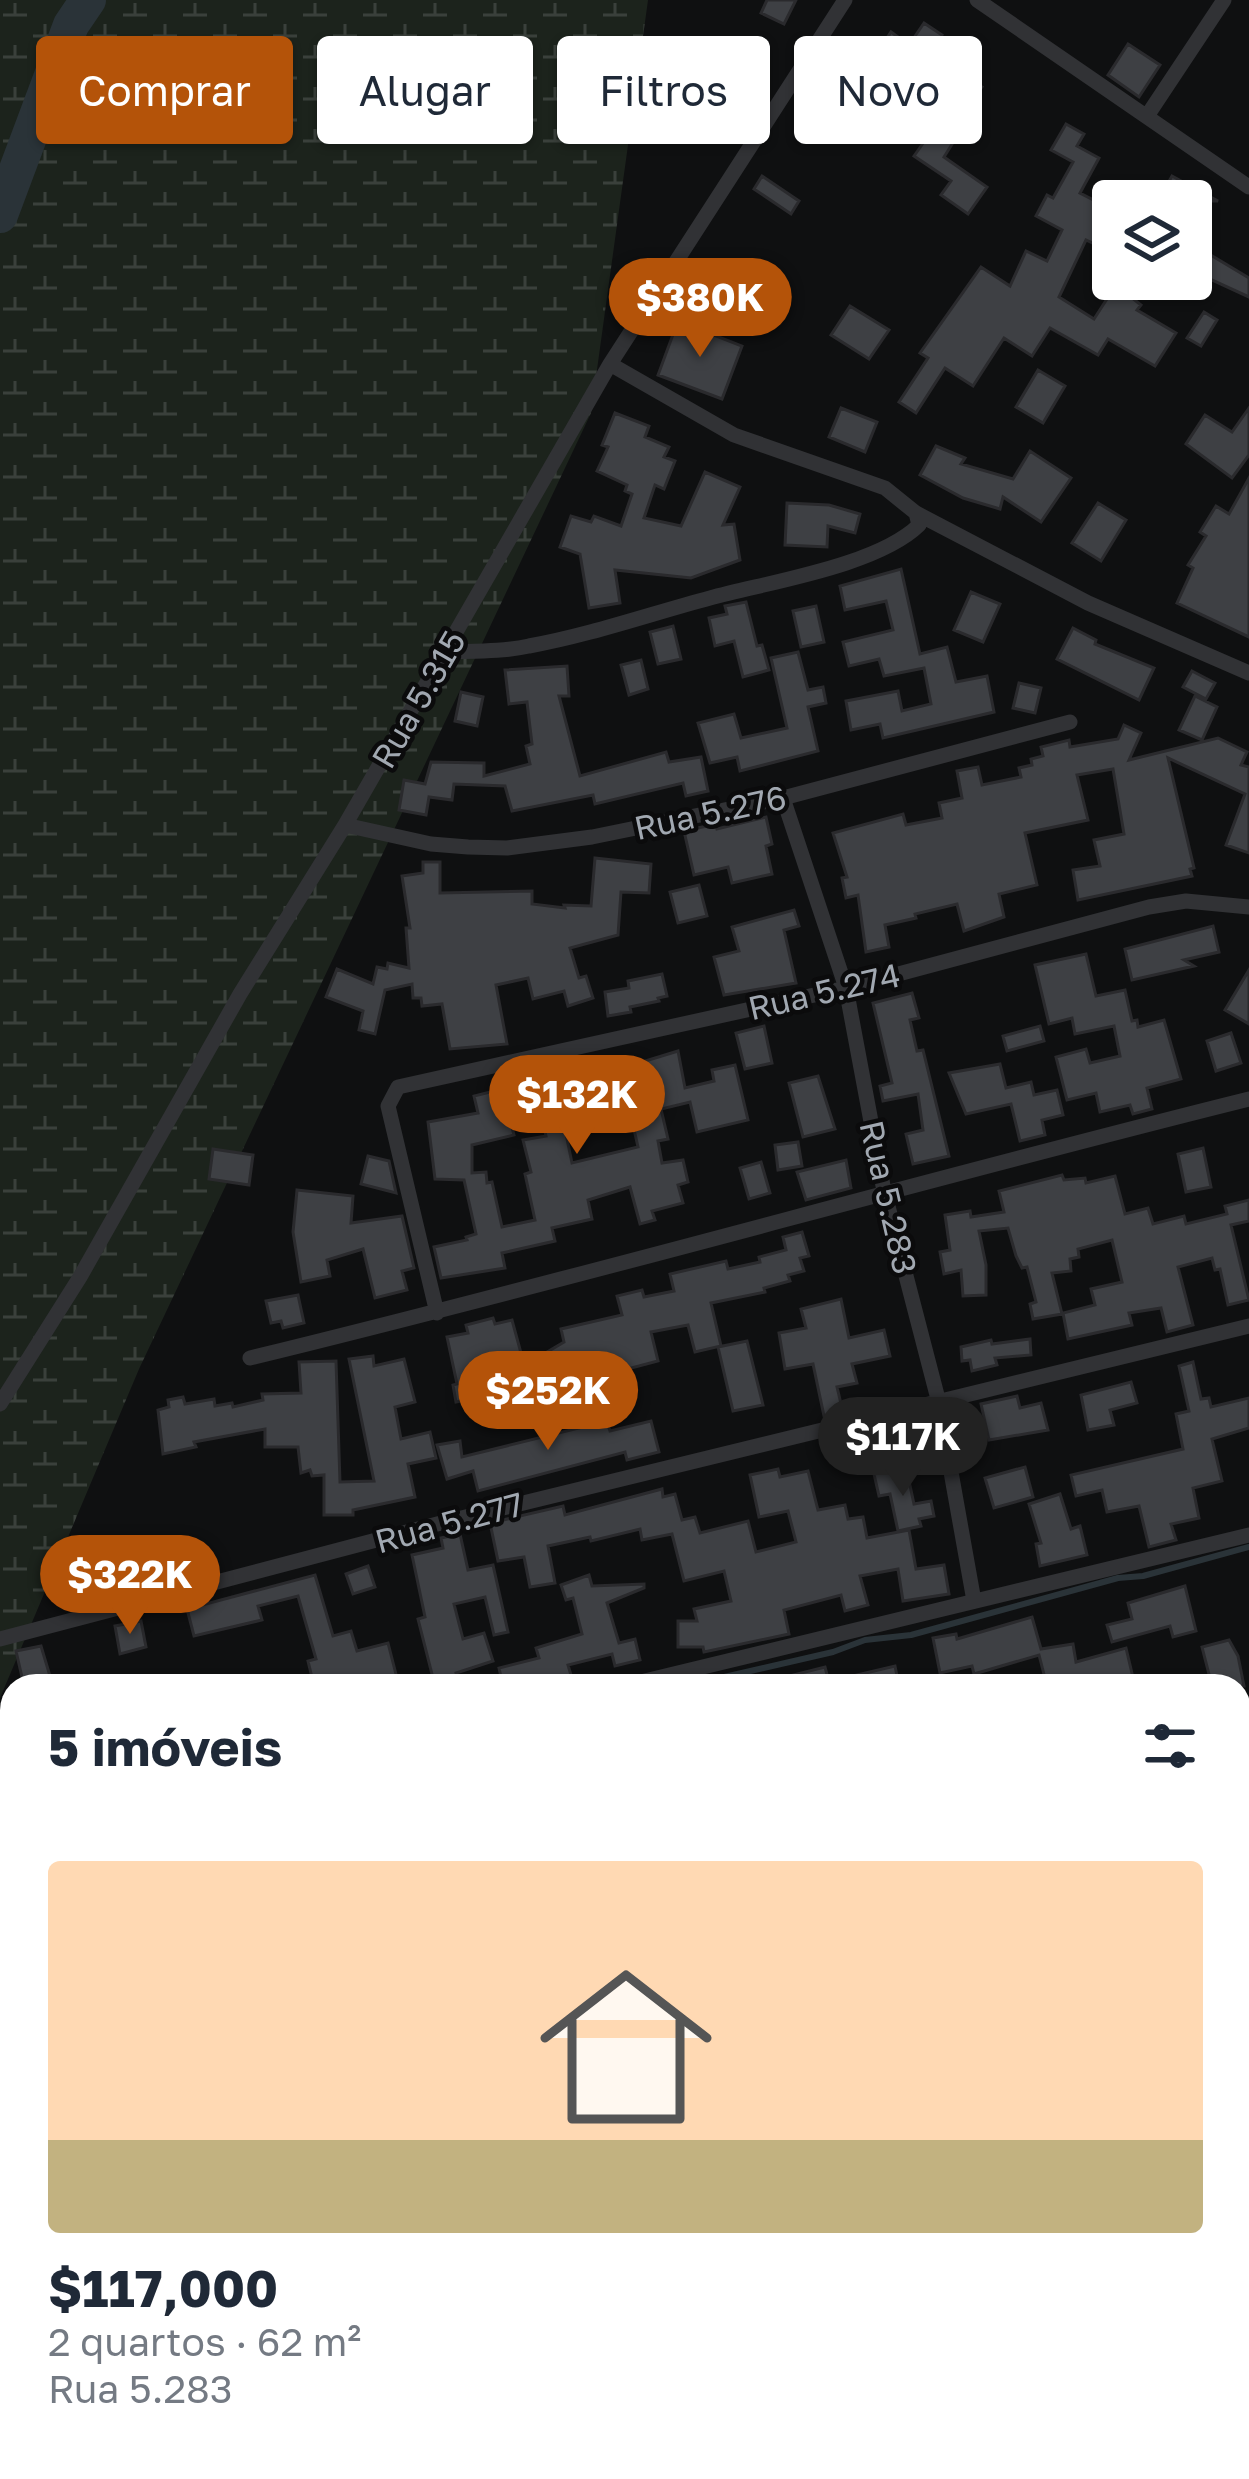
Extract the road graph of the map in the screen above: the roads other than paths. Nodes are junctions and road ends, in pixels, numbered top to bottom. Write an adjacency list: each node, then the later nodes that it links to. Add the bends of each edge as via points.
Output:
1 (845, 0): 6 (street, Rua 5.315)
2 (977, 0): 4 (street)
3 (1224, 0): 4 (street)
4 (1147, 116): 5 (street)
5 (1249, 187)
6 (610, 364): 7 (street, via 734,435 885,488); 8 (street, Rua 5.315)
7 (916, 513): 8 (street, via 919,525 907,537 850,560 553,641); 9 (street, via 1088,603)
8 (446, 652): 12 (street, Rua 5.315)
9 (1249, 673)
10 (1070, 722): 11 (street, Rua 5.276)
11 (783, 797): 12 (street, Rua 5.276, via 507,848 430,844); 14 (street, Rua 5.283)
12 (345, 825): 21 (street, Rua 5.315)
13 (1249, 907): 14 (street, Rua 5.274, via 1149,907)
14 (846, 988): 16 (street, Rua 5.283); 17 (street, Rua 5.274, via 398,1087 388,1106)
15 (1249, 1099): 16 (street)
16 (884, 1191): 17 (street); 20 (street, Rua 5.283)
17 (437, 1312): 19 (street)
18 (1249, 1326): 20 (street, Rua 5.277)
19 (250, 1358)
20 (938, 1399): 23 (street, Rua 5.283); 24 (street, Rua 5.277)
21 (0, 1404)
22 (1249, 1535): 23 (street)
23 (974, 1601): 25 (street)
24 (0, 1639)
25 (673, 1674)

